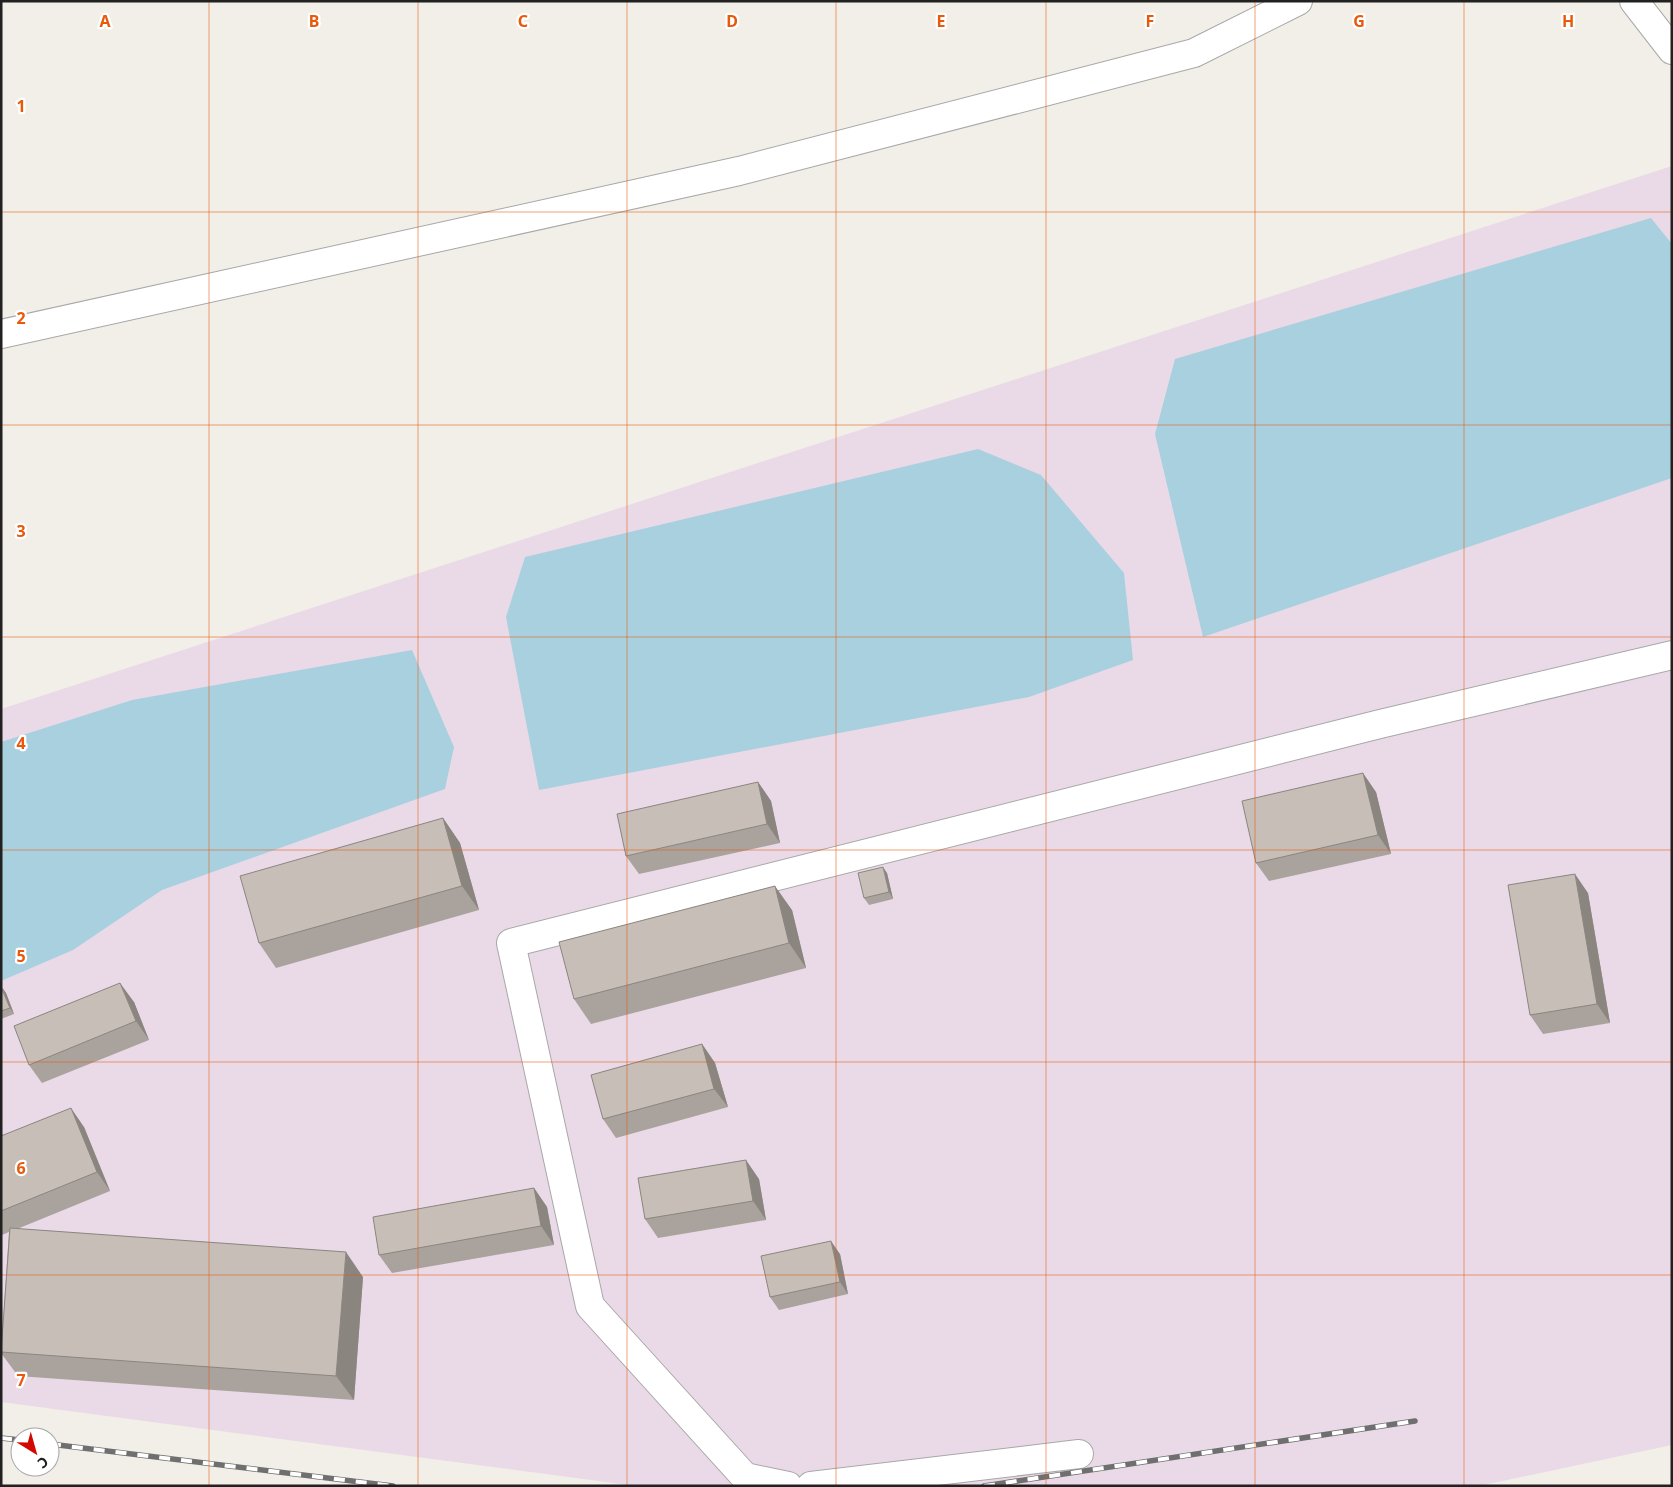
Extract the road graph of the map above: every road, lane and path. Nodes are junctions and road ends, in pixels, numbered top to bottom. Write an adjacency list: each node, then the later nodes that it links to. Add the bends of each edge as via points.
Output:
1 (1298, 1): 4 (street, via 1194,53 739,171)
2 (1634, 1): 3 (street)
3 (1672, 50)
4 (1, 334)
5 (1672, 655): 7 (street, via 1371,726 511,943 590,1306 745,1476)
6 (1079, 1454): 8 (street)
7 (788, 1486)
8 (811, 1486)

